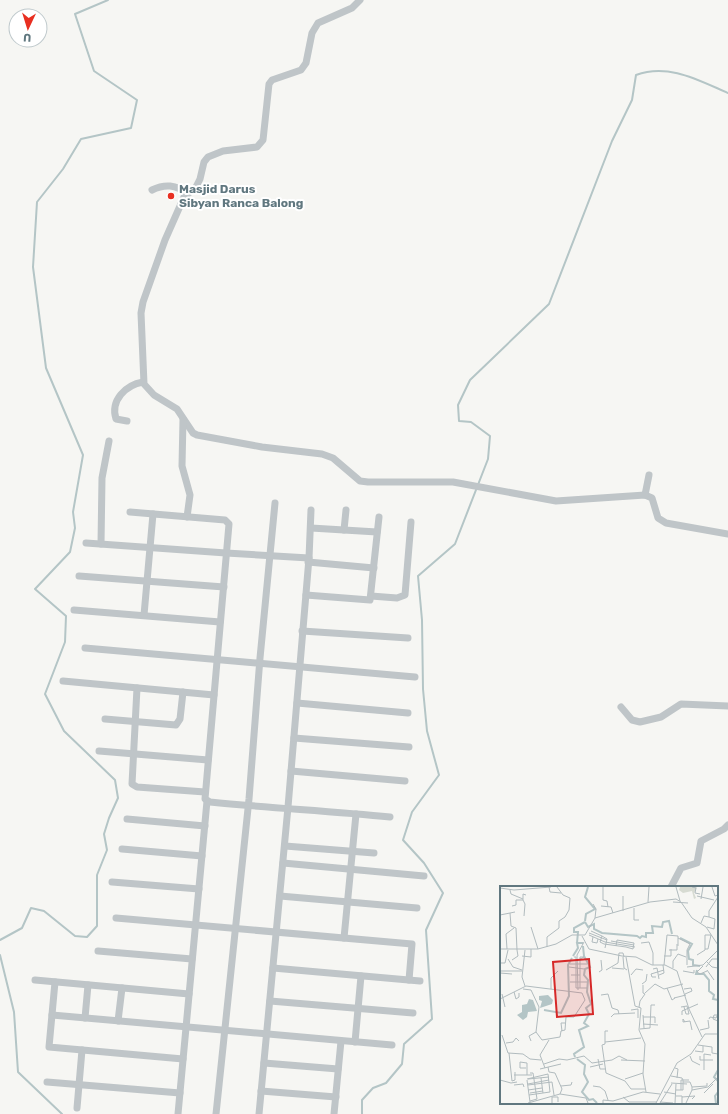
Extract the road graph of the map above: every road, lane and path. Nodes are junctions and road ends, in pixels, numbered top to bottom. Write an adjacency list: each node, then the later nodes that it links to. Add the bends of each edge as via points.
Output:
1 (360, 0): 3 (street, via 352,8 318,23 312,33 306,63 301,70 272,80 264,140 261,145 223,151 208,157 201,166 200,179 196,187)
2 (152, 190): 3 (street, via 169,185)
3 (186, 194): 4 (street, via 165,240 143,302)
4 (143, 382): 5 (street, via 154,395 177,409); 6 (street, via 130,386 118,397 116,419)
5 (183, 419): 9 (street, via 197,435 328,456 360,481 453,482 556,502); 15 (street, via 182,466 190,495)
6 (127, 422)
7 (109, 441): 23 (street, via 102,478)
8 (649, 475): 9 (street)
9 (645, 495): 21 (street, via 652,498 658,518 666,523)
10 (275, 503): 26 (street)
11 (311, 510): 18 (street)
12 (346, 510): 19 (street)
13 (130, 512): 14 (street)
14 (153, 514): 15 (street); 24 (street)
15 (187, 517): 25 (street, via 227,521 229,527)
16 (379, 517): 20 (street)
17 (411, 522): 33 (street, via 405,595 397,598)
18 (311, 528): 19 (street); 27 (street)
19 (344, 530): 20 (street)
20 (378, 532): 28 (street)
21 (728, 534)
22 (86, 543): 23 (street)
23 (101, 544): 24 (street)
24 (149, 548): 25 (street); 30 (street)
25 (226, 554): 26 (street); 31 (street)
26 (270, 554): 27 (street); 41 (street)
27 (309, 560): 28 (street); 32 (street)
28 (374, 568): 33 (street)
29 (80, 576): 30 (street)
30 (146, 581): 31 (street); 35 (street)
31 (224, 587): 36 (street)
32 (306, 595): 33 (street, via 368,601); 37 (street)
33 (372, 596)
34 (74, 610): 35 (street)
35 (144, 615): 36 (street)
36 (220, 622): 40 (street)
37 (302, 630): 38 (street); 42 (street)
38 (408, 638)
39 (85, 648): 40 (street)
40 (217, 660): 41 (street); 47 (street)
41 (259, 663): 42 (street); 63 (street)
42 (299, 666): 43 (street); 48 (street)
43 (415, 677)
44 (63, 681): 45 (street)
45 (138, 688): 46 (street); 53 (street)
46 (183, 692): 47 (street); 53 (street, via 178,724)
47 (214, 695): 58 (street)
48 (297, 703): 51 (street); 54 (street)
49 (728, 706): 50 (street, via 682,704 661,717 640,722 632,720)
50 (621, 707)
51 (408, 713)
52 (105, 719): 53 (street)
53 (135, 722): 57 (street)
54 (294, 738): 55 (street); 59 (street)
55 (410, 747)
56 (99, 750): 57 (street)
57 (133, 754): 58 (street); 61 (street, via 133,786)
58 (208, 760): 61 (street)
59 (291, 771): 60 (street); 64 (street)
60 (405, 781)
61 (205, 792): 62 (street)
62 (207, 801): 63 (street); 69 (street)
63 (248, 806): 64 (street); 86 (street)
64 (288, 807): 65 (street); 70 (street)
65 (356, 814): 66 (street); 72 (street)
66 (390, 817)
67 (127, 819): 69 (street)
68 (728, 825): 79 (street, via 701,841 697,863 681,868)
69 (205, 826): 74 (street)
70 (285, 846): 72 (street); 75 (street)
71 (122, 849): 74 (street)
72 (353, 851): 73 (street); 76 (street)
73 (374, 853)
74 (202, 856): 80 (street)
75 (283, 864): 76 (street); 81 (street)
76 (351, 870): 77 (street); 82 (street)
77 (424, 876)
78 (112, 882): 80 (street)
79 (672, 886)
80 (199, 889): 85 (street)
81 (280, 896): 82 (street); 87 (street)
82 (348, 902): 83 (street); 88 (street)
83 (417, 908)
84 (116, 918): 85 (street)
85 (196, 925): 86 (street); 90 (street)
86 (235, 929): 87 (street); 107 (street)
87 (276, 932): 88 (street); 91 (street)
88 (344, 938): 94 (street, via 412,944)
89 (98, 951): 90 (street)
90 (192, 959): 99 (street)
91 (273, 968): 92 (street); 100 (street)
92 (361, 976): 94 (street); 101 (street)
93 (35, 980): 96 (street)
94 (409, 980): 95 (street)
95 (420, 981)
96 (55, 982): 97 (street); 103 (street)
97 (88, 985): 98 (street); 104 (street)
98 (122, 988): 99 (street); 105 (street)
99 (189, 994): 106 (street)
100 (270, 1001): 101 (street); 108 (street)
101 (358, 1008): 102 (street); 110 (street)
102 (413, 1013)
103 (52, 1015): 104 (street); 112 (street, via 49,1047)
104 (85, 1018): 105 (street)
105 (118, 1021): 106 (street)
106 (186, 1027): 107 (street); 113 (street)
107 (224, 1030): 108 (street); 123 (street)
108 (266, 1034): 109 (street); 114 (street)
109 (341, 1041): 110 (street); 115 (street)
110 (355, 1042): 111 (street)
111 (392, 1045)
112 (82, 1050): 113 (street); 117 (street)
113 (183, 1059): 119 (street)
114 (264, 1063): 115 (street); 118 (street)
115 (338, 1069): 120 (street)
116 (47, 1082): 117 (street)
117 (79, 1084): 119 (street); 121 (street)
118 (261, 1091): 120 (street); 124 (street)
119 (180, 1093): 122 (street)
120 (336, 1097): 125 (street)
121 (77, 1108)
122 (178, 1114)
123 (216, 1114)
124 (259, 1114)
125 (334, 1114)

